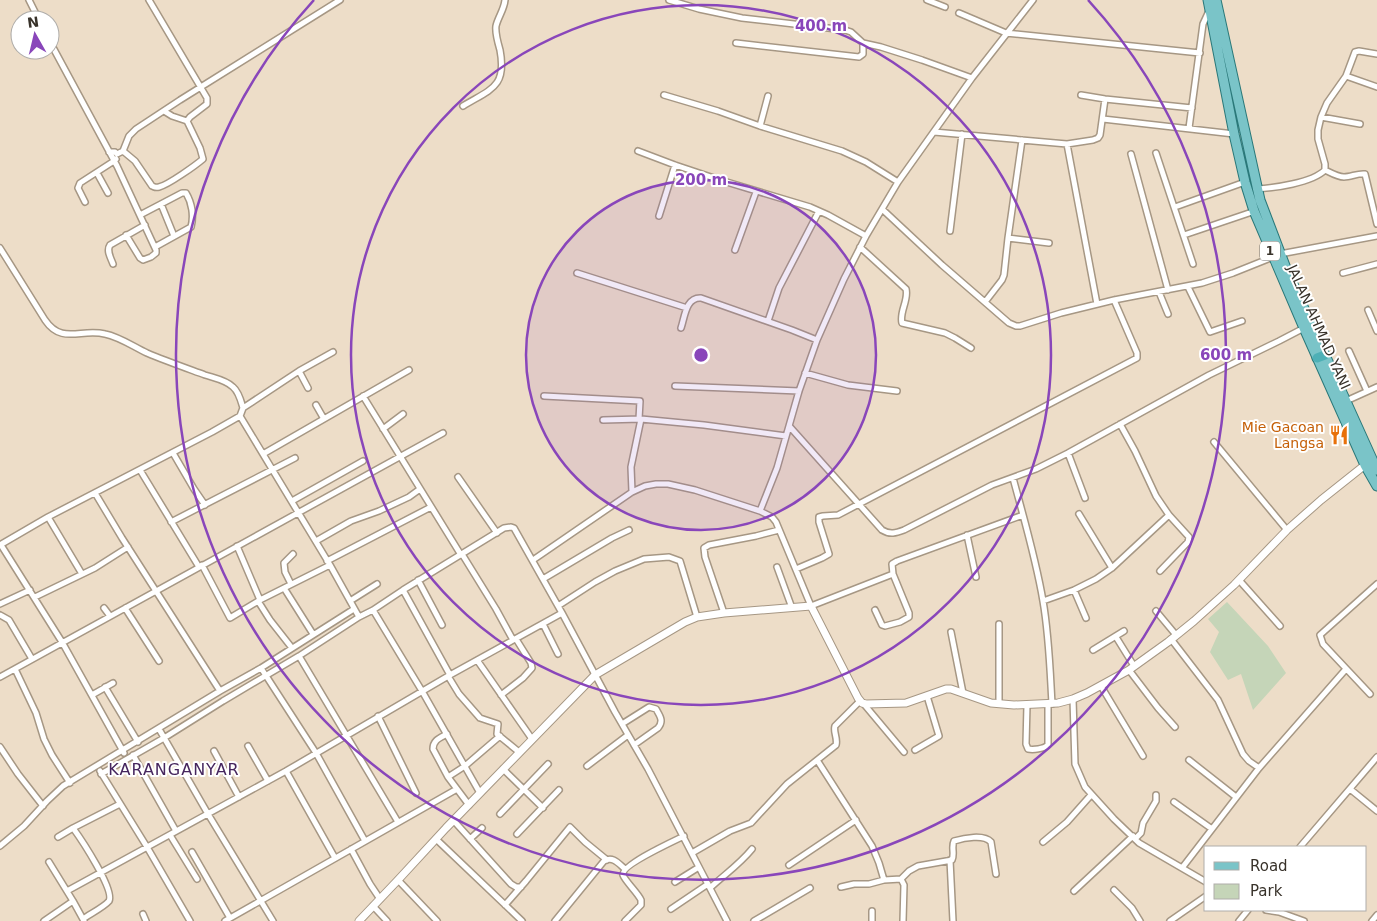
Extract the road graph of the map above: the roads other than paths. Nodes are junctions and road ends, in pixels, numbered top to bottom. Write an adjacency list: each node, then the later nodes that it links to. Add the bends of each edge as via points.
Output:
1 (37, 0): 10 (street)
2 (150, 0): 23 (street)
3 (340, 0): 23 (street)
4 (505, 0): 28 (street, via 496,26 502,63 500,78 494,87)
5 (669, 0): 16 (street, via 742,18 846,30)
6 (927, 0): 11 (street)
7 (1033, 0): 14 (street)
8 (1208, 0): 12 (main road, JALAN AHMAD YANI / 1)
9 (1216, 0): 53 (main road, 1)
10 (30, 2)
11 (945, 7)
12 (1209, 11): 17 (street, via 1203,24); 39 (main road, JALAN AHMAD YANI / 1)
13 (959, 13): 14 (street)
14 (1006, 33): 17 (street); 21 (street)
15 (736, 43): 16 (street, via 859,57 863,54)
16 (863, 43): 21 (street)
17 (1200, 53): 29 (street)
18 (1377, 54): 20 (street, via 1354,52)
19 (60, 60): 43 (street)
20 (1346, 76): 22 (street); 31 (street, via 1326,103)
21 (972, 78): 37 (street)
22 (1377, 86)
23 (202, 87): 30 (street); 33 (street, via 208,103)
24 (664, 95): 35 (street)
25 (1081, 95): 27 (street)
26 (768, 96): 35 (street)
27 (1105, 99): 29 (street); 32 (street)
28 (463, 106)
29 (1192, 108): 36 (street)
30 (164, 111): 33 (street); 44 (street, via 131,134)
31 (1321, 117): 34 (street); 49 (street, via 1318,138)
32 (1103, 119): 36 (street); 41 (street, via 1098,138)
33 (187, 121): 44 (street, via 203,159 162,186 152,186 135,161)
34 (1360, 124)
35 (760, 126): 51 (street, via 842,152 866,162)
36 (1190, 128): 39 (street)
37 (934, 132): 38 (street); 51 (street)
38 (962, 134): 40 (street); 66 (street)
39 (1234, 134): 52 (main road, JALAN AHMAD YANI / 1)
40 (1022, 140): 41 (street); 72 (street)
41 (1067, 144): 89 (street)
42 (638, 151): 48 (street)
43 (109, 152): 44 (street); 47 (street)
44 (120, 152): 47 (street)
45 (1156, 153): 58 (street)
46 (1131, 154): 85 (street)
47 (114, 161): 50 (street); 62 (street)
48 (675, 165): 54 (street); 63 (street)
49 (1325, 170): 53 (street, via 1298,182); 64 (street, via 1344,177 1365,174)
50 (97, 173): 55 (street); 56 (street, via 78,186)
51 (898, 182): 59 (street)
52 (1245, 182): 58 (street); 60 (main road, JALAN AHMAD YANI / 1)
53 (1256, 190): 60 (main road, 1)
54 (756, 192): 61 (street); 77 (street)
55 (108, 193)
56 (85, 202)
57 (161, 204): 62 (street); 69 (street); 69 (street, via 184,193 189,198 191,227)
58 (1175, 207): 68 (street)
59 (882, 209): 70 (street); 88 (street)
60 (1258, 210): 68 (street); 78 (main road, JALAN AHMAD YANI / 1)
61 (819, 211): 70 (street); 94 (street, via 779,288)
62 (140, 215): 65 (street)
63 (659, 216)
64 (1377, 224)
65 (145, 226): 67 (street); 74 (street)
66 (950, 231)
67 (126, 235): 74 (street, via 143,260 156,254); 79 (street, via 108,246)
68 (1184, 235): 80 (street)
69 (174, 236): 74 (street)
70 (866, 236): 75 (street)
71 (1377, 236): 78 (street)
72 (1008, 238): 73 (street); 88 (street, via 1004,275)
73 (1049, 242)
74 (155, 247)
75 (860, 247): 98 (street); 99 (street, via 906,289 902,323 945,333)
76 (0, 248): 116 (street, via 55,331 64,334 103,333 223,381 233,386)
77 (735, 250)
78 (1277, 256): 84 (street); 96 (main road, JALAN AHMAD YANI / 1); 102 (main road, 1)
79 (113, 264)
80 (1193, 264)
81 (1377, 264): 83 (street)
82 (577, 273): 90 (street)
83 (1343, 273)
84 (1188, 287): 85 (street); 93 (street, via 1210,332)
85 (1168, 290): 86 (street)
86 (1159, 292): 87 (street); 92 (street)
87 (1114, 300): 89 (street); 146 (street, via 1138,358)
88 (985, 302): 89 (street, via 1016,326)
89 (1097, 304)
90 (687, 308): 94 (street, via 692,299 701,298); 95 (street)
91 (1368, 310): 97 (street)
92 (1168, 314)
93 (1242, 321)
94 (768, 322): 98 (street)
95 (681, 328)
96 (1304, 328): 102 (main road, JALAN AHMAD YANI / 1); 122 (street)
97 (1377, 331)
98 (817, 340): 105 (street)
99 (971, 348)
100 (1349, 351): 111 (street)
101 (333, 352): 104 (street)
102 (1321, 357): 114 (main road, 1); 134 (main road, JALAN AHMAD YANI / 1)
103 (410, 370): 112 (street)
104 (300, 371): 108 (street); 116 (street)
105 (806, 374): 109 (street); 110 (street, via 848,385)
106 (675, 386): 109 (street)
107 (1377, 387): 111 (street)
108 (308, 388)
109 (799, 391): 123 (street)
110 (897, 391)
111 (1366, 391): 114 (street)
112 (363, 396): 119 (street); 124 (street)
113 (544, 396): 120 (street, via 640,402)
114 (1346, 401): 137 (main road, 1)
115 (316, 405): 119 (street)
116 (243, 408): 118 (street)
117 (404, 414): 124 (street)
118 (240, 416): 128 (street); 130 (street)
119 (324, 419): 130 (street)
120 (640, 419): 121 (street); 126 (street); 142 (street, via 631,467)
121 (603, 420)
122 (1120, 424): 129 (street); 153 (street)
123 (790, 427): 126 (street); 146 (street)
124 (383, 429): 131 (street)
125 (443, 433): 131 (street)
126 (786, 436): 149 (street)
127 (1214, 442): 158 (street)
128 (172, 453): 135 (street); 147 (street)
129 (1068, 453): 139 (street); 144 (street)
130 (263, 454): 136 (street)
131 (401, 457): 141 (street); 150 (street)
132 (295, 458): 136 (street)
133 (363, 461): 145 (street)
134 (1365, 465): 140 (main road, JALAN AHMAD YANI / 1); 158 (street)
135 (140, 470): 143 (street); 155 (street)
136 (273, 470): 145 (street); 147 (street)
137 (1377, 470)
138 (458, 477): 159 (street)
139 (1013, 478): 146 (street, via 892,534 882,530); 152 (street)
140 (1377, 486)
141 (420, 489): 148 (street); 161 (street)
142 (632, 492): 149 (street, via 645,486 668,484); 167 (street)
143 (95, 493): 154 (street); 164 (street)
144 (1085, 498)
145 (292, 501): 150 (street)
146 (859, 504): 172 (street, via 838,515 820,517 829,554)
147 (205, 505): 155 (street)
148 (431, 507): 166 (street); 168 (street)
149 (760, 511): 157 (street, via 774,520)
150 (298, 514): 161 (street); 163 (street)
151 (1079, 514): 171 (street)
152 (1023, 515): 160 (street); 191 (street)
153 (1169, 515): 171 (street); 173 (street, via 1189,539)
154 (48, 517): 162 (street); 174 (street)
155 (172, 522): 169 (street)
156 (629, 530): 177 (street)
157 (779, 530): 172 (street); 203 (street, via 705,546 705,557)
158 (1287, 530): 179 (street)
159 (497, 533): 166 (street); 167 (street, via 508,527 514,528)
160 (967, 535): 175 (street, via 894,562); 176 (street)
161 (316, 541): 168 (street)
162 (1, 545): 184 (street)
163 (237, 546): 169 (street); 189 (street)
164 (128, 547): 174 (street); 185 (street)
165 (293, 554): 180 (street, via 284,563)
166 (461, 554): 178 (street); 218 (street)
167 (533, 560): 177 (street)
168 (329, 563): 180 (street); 190 (street)
169 (201, 566): 185 (street); 189 (street, via 230,618)
170 (777, 567): 197 (street)
171 (1112, 568): 187 (street)
172 (796, 569): 194 (street)
173 (1160, 571)
174 (82, 574): 188 (street)
175 (893, 574): 194 (street); 200 (street, via 909,617 885,626)
176 (976, 577)
177 (543, 579): 193 (street)
178 (418, 580): 186 (street); 211 (street)
179 (1239, 580): 212 (street); 217 (street)
180 (291, 584): 183 (street)
181 (377, 584): 190 (street)
182 (1377, 584): 228 (street, via 1320,635 1323,644)
183 (284, 588): 189 (street); 215 (street)
184 (30, 590): 188 (street); 192 (street)
185 (156, 590): 196 (street); 236 (street)
186 (403, 590): 199 (street); 230 (street)
187 (1074, 590): 191 (street); 208 (street)
188 (35, 597): 219 (street)
189 (259, 600): 220 (street, via 270,620)
190 (350, 601): 198 (street)
191 (1043, 601): 246 (street)
192 (0, 604)
193 (558, 606): 202 (street); 207 (street, via 615,571 644,559 669,557 680,561)
194 (811, 606): 197 (street); 244 (street)
195 (104, 608): 205 (street)
196 (125, 608): 205 (street); 225 (street)
197 (792, 608): 203 (street)
198 (354, 609): 206 (street); 215 (street)
199 (373, 610): 206 (street); 237 (street)
200 (875, 610)
201 (1156, 611): 217 (street)
202 (562, 613): 209 (street); 231 (street)
203 (724, 613): 207 (street)
204 (0, 615): 223 (street, via 9,620)
205 (110, 616): 219 (street)
206 (359, 617): 220 (street)
207 (697, 618): 231 (street)
208 (1086, 618)
209 (543, 624): 218 (street); 222 (street)
210 (999, 624): 245 (street)
211 (442, 625)
212 (1280, 626)
213 (1124, 631): 216 (street)
214 (952, 632): 238 (street)
215 (313, 634): 220 (street)
216 (1116, 637): 221 (street); 226 (street)
217 (1174, 637): 226 (street); 276 (street, via 1218,700 1243,754)
218 (514, 639): 224 (street); 241 (street, via 532,668)
219 (62, 642): 223 (street); 240 (street)
220 (299, 650): 229 (street); 229 (street); 253 (street)
221 (1093, 650)
222 (558, 654)
223 (32, 659): 227 (street)
224 (477, 660): 230 (street); 241 (street)
225 (159, 661)
226 (1131, 668): 234 (street); 250 (street)
227 (15, 669): 232 (street); 282 (street, via 36,713 44,739)
228 (1346, 670): 239 (street); 276 (street)
229 (264, 671): 236 (street); 251 (street, via 223,701); 266 (street)
230 (449, 675): 237 (street); 255 (street, via 459,694 480,718 498,724)
231 (595, 675): 249 (street); 256 (street)
232 (0, 677)
233 (113, 683): 235 (street)
234 (1101, 686): 243 (street); 268 (street)
235 (105, 687): 240 (street); 257 (street)
236 (220, 691): 251 (street)
237 (422, 691): 248 (street); 252 (street)
238 (963, 693): 242 (street, via 946,689); 245 (street)
239 (1370, 694)
240 (92, 695): 262 (street)
241 (501, 695): 256 (street)
242 (927, 696): 244 (street, via 906,703); 261 (street, via 939,736)
243 (1073, 699): 246 (street); 289 (street, via 1074,764)
244 (861, 702): 265 (street); 271 (street, via 836,726 836,745)
245 (999, 704): 247 (street)
246 (1050, 704): 247 (street); 247 (street, via 1048,745 1032,749 1028,749 1026,744)
247 (1027, 705)
248 (378, 716): 253 (street); 287 (street)
249 (622, 724): 254 (street); 258 (street, via 649,707 656,709 662,718 658,728)
250 (1175, 727)
251 (162, 734): 257 (street); 267 (street); 299 (street)
252 (447, 734): 274 (street); 280 (street, via 433,745)
253 (346, 735): 266 (street); 303 (street)
254 (628, 735): 258 (street); 275 (street)
255 (500, 736): 264 (street); 274 (street)
256 (532, 739): 264 (street)
257 (138, 742): 262 (street)
258 (634, 745): 310 (street)
259 (248, 746): 281 (street)
260 (0, 747): 296 (street)
261 (915, 750)
262 (123, 751): 270 (street); 278 (street)
263 (214, 751): 291 (street)
264 (519, 752): 277 (street)
265 (904, 752)
266 (316, 753): 279 (street); 315 (street)
267 (133, 755): 270 (street); 307 (street)
268 (1143, 756)
269 (1377, 757): 285 (street)
270 (127, 759): 278 (street)
271 (817, 760): 301 (street); 323 (street, via 787,784 751,823)
272 (1189, 760): 292 (street)
273 (548, 764): 284 (street)
274 (465, 766): 280 (street); 288 (street)
275 (587, 766)
276 (1259, 768): 292 (street)
277 (503, 769): 284 (street); 288 (street)
278 (100, 770): 282 (street); 294 (street)
279 (286, 771): 281 (street); 324 (street)
280 (448, 777): 283 (street)
281 (268, 781): 291 (street)
282 (70, 782): 296 (street)
283 (457, 789): 295 (street); 303 (street)
284 (524, 789): 297 (street); 300 (street)
285 (1350, 789): 298 (street); 318 (street)
286 (559, 790): 297 (street)
287 (416, 793)
288 (480, 793): 295 (street)
289 (1091, 795): 312 (street); 316 (street, via 1067,822)
290 (1156, 795): 312 (street, via 1156,802 1141,833)
291 (239, 797): 299 (street)
292 (1236, 797): 306 (street)
293 (1174, 802): 306 (street)
294 (120, 804): 304 (street); 319 (street)
295 (469, 804): 302 (street)
296 (43, 806): 317 (street)
297 (543, 808): 308 (street)
298 (1377, 811)
299 (208, 814): 307 (street); 349 (street)
300 (500, 814)
301 (856, 820): 328 (street); 337 (street, via 872,846)
302 (454, 821): 313 (street); 314 (street)
303 (398, 822): 315 (street)
304 (73, 828): 311 (street); 332 (street)
305 (482, 828): 313 (street)
306 (1212, 829): 330 (street)
307 (176, 831): 309 (street)
308 (516, 834)
309 (170, 835): 319 (street); 334 (street)
310 (684, 836): 323 (street); 331 (street)
311 (58, 837)
312 (1134, 837): 330 (street, via 1146,848); 346 (street)
313 (470, 838): 341 (street, via 511,884)
314 (436, 839): 336 (street); 351 (street)
315 (365, 841): 320 (street)
316 (1043, 842)
317 (0, 846)
318 (1301, 846)
319 (148, 847): 332 (street); 363 (street)
320 (351, 849): 324 (street); 348 (street)
321 (752, 849): 340 (street)
322 (192, 852): 359 (street)
323 (692, 853): 329 (street)
324 (335, 858): 349 (street)
325 (606, 860): 331 (street, via 614,860); 341 (street, via 570,827); 369 (street)
326 (950, 860): 333 (street, via 953,858 954,841 985,838 991,842); 335 (street, via 914,868); 375 (street)
327 (49, 862): 345 (street)
328 (789, 865)
329 (699, 867): 339 (street); 340 (street)
330 (1182, 868): 338 (street)
331 (625, 869): 370 (street, via 624,876 642,900)
332 (101, 872): 345 (street); 360 (street, via 110,896)
333 (996, 874)
334 (197, 879)
335 (901, 879): 337 (street); 374 (street, via 904,885)
336 (398, 880): 348 (street); 367 (street)
337 (884, 880): 342 (street)
338 (1204, 881)
339 (675, 882)
340 (709, 886): 353 (street); 371 (street)
341 (521, 887): 351 (street)
342 (841, 887)
343 (810, 888): 372 (street)
344 (1114, 890): 376 (street)
345 (67, 891): 350 (street)
346 (1074, 891)
347 (1204, 897): 377 (street)
348 (380, 899): 352 (street)
349 (261, 900): 359 (street); 364 (street)
350 (74, 901): 360 (street); 361 (street)
351 (505, 905): 368 (street)
352 (373, 906): 365 (street); 366 (street)
353 (671, 909)
354 (872, 911): 373 (street)
355 (1247, 911): 378 (street)
356 (1272, 911): 379 (street)
357 (143, 914): 362 (street)
358 (1377, 915): 380 (street)
359 (228, 919)
360 (84, 920)
361 (44, 921)
362 (146, 921)
363 (190, 921)
364 (273, 921)
365 (359, 921)
366 (387, 921)
367 (438, 921)
368 (522, 921)
369 (555, 921)
370 (625, 921)
371 (727, 921)
372 (754, 921)
373 (872, 921)
374 (903, 921)
375 (953, 921)
376 (1140, 921)
377 (1170, 921)
378 (1239, 921)
379 (1304, 921)
380 (1372, 921)

